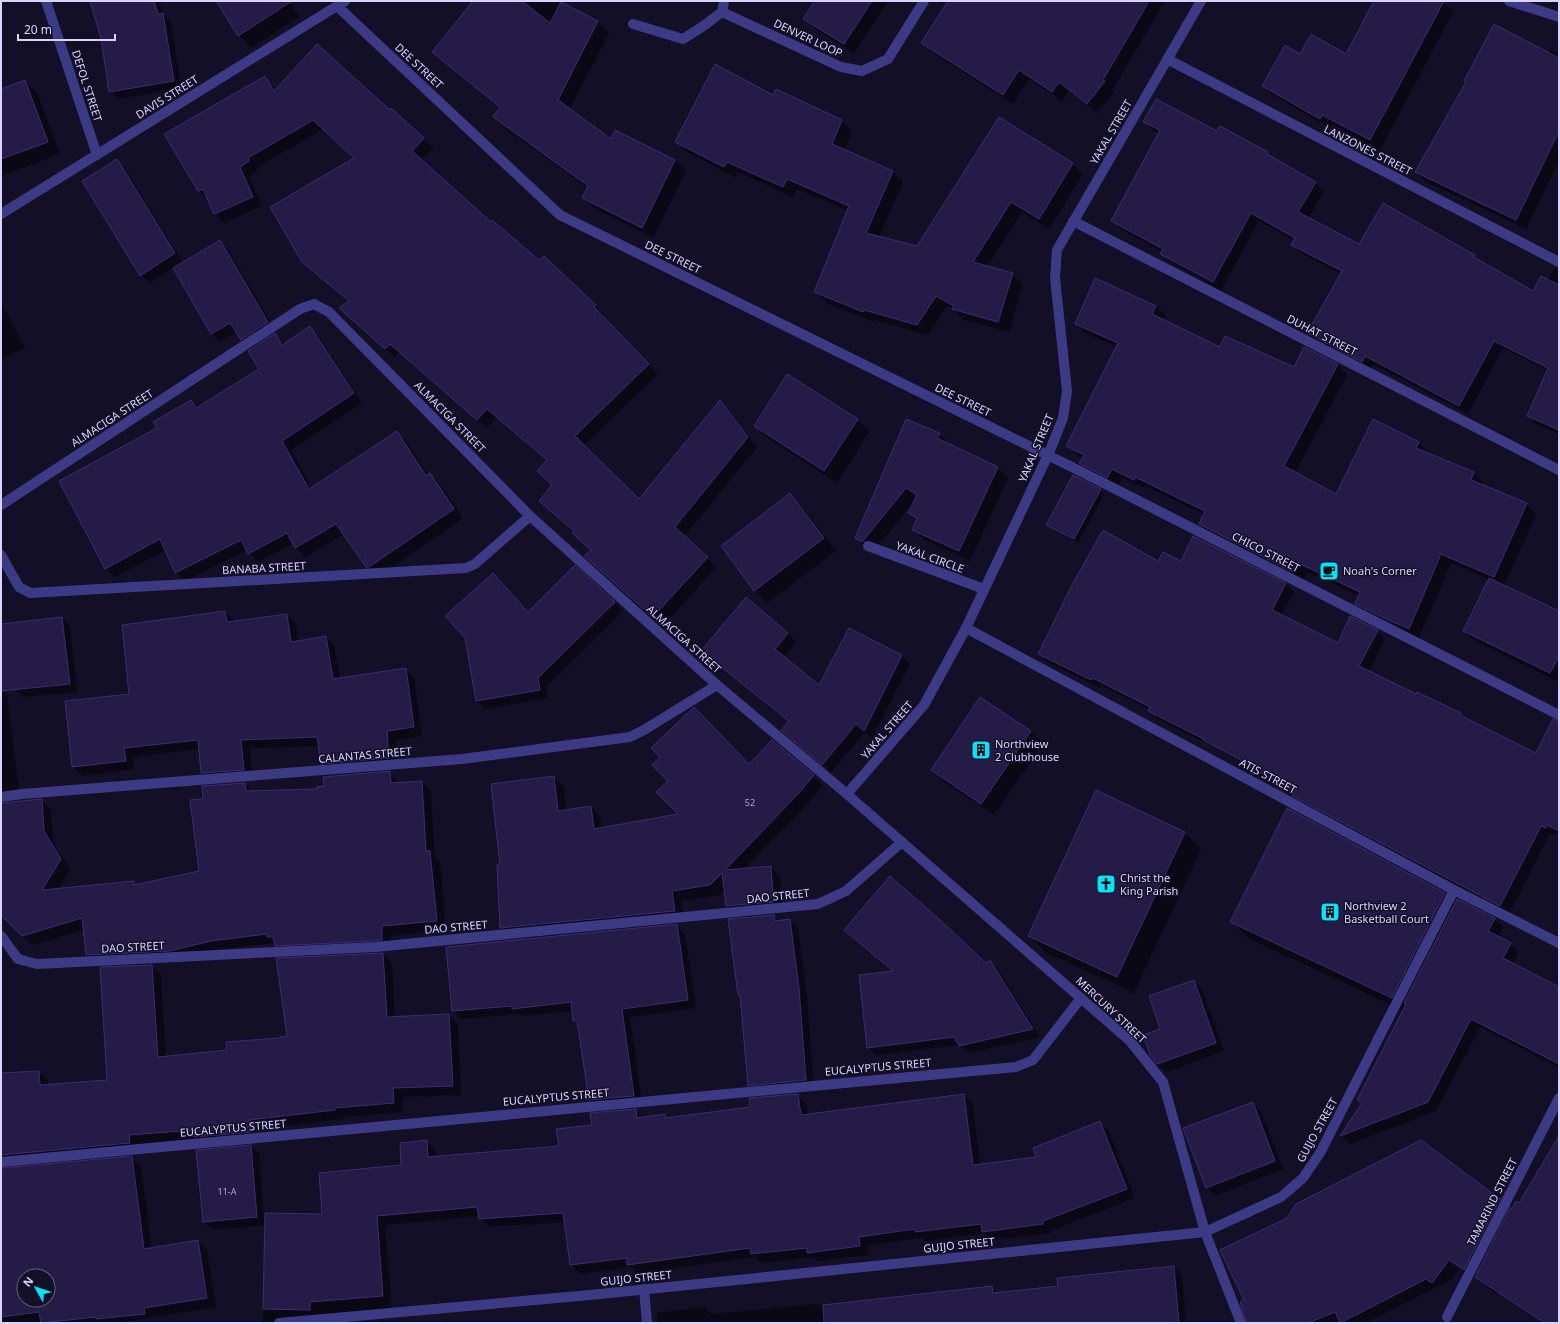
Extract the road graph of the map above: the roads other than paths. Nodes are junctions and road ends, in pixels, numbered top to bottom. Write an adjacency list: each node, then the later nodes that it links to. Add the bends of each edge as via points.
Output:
1 (46, 1): 11 (street, DEFOL STREET)
2 (724, 1): 7 (street)
3 (924, 1): 7 (street, DENVER LOOP, via 888,59 862,71 841,67)
4 (1200, 1): 10 (street, YAKAL STREET)
5 (1509, 1): 8 (street)
6 (341, 4): 11 (street, DAVIS STREET); 15 (street, DEE STREET, via 560,215)
7 (722, 12): 9 (street, via 683,39)
8 (1559, 18)
9 (633, 24)
10 (1167, 59): 13 (street, YAKAL STREET); 14 (street, LANZONES STREET)
11 (97, 155): 12 (street, DAVIS STREET)
12 (1, 214)
13 (1073, 221): 15 (street, YAKAL STREET, via 1057,250 1055,278 1067,391 1063,418); 16 (street, DUHAT STREET)
14 (1559, 262)
15 (1048, 455): 21 (street, YAKAL STREET); 24 (street, CHICO STREET)
16 (1559, 470)
17 (1, 506): 18 (street, ALMACIGA STREET, via 300,309 314,304 329,312)
18 (530, 516): 20 (street, BANABA STREET, via 475,564 466,568 30,593 19,587); 23 (street, ALMACIGA STREET)
19 (868, 546): 21 (street, YAKAL CIRCLE)
20 (1, 555)
21 (984, 589): 22 (street, YAKAL STREET)
22 (966, 628): 25 (street, YAKAL STREET, via 924,705); 28 (street, ATIS STREET)
23 (717, 685): 25 (street, ALMACIGA STREET); 26 (street, CALANTAS STREET, via 630,737 462,759)
24 (1559, 714)
25 (847, 794): 27 (street, MERCURY STREET)
26 (1, 797)
27 (902, 842): 29 (street, DAO STREET, via 846,891 818,904 375,947 37,964 18,959); 31 (street, MERCURY STREET)
28 (1454, 890): 30 (street, ATIS STREET); 34 (street, GUIJO STREET, via 1320,1152 1303,1178 1281,1197)
29 (1, 936)
30 (1559, 943)
31 (1081, 998): 33 (street, EUCALYPTUS STREET, via 1033,1060 1016,1066); 34 (street, MERCURY STREET, via 1130,1041 1163,1082)
32 (1559, 1098): 36 (street, TAMARIND STREET)
33 (1, 1162)
34 (1205, 1232): 35 (street, GUIJO STREET); 39 (street, MERCURY STREET)
35 (644, 1289): 37 (street, GUIJO STREET); 38 (street)
36 (1447, 1317)
37 (278, 1323)
38 (647, 1323)
39 (1241, 1323)

